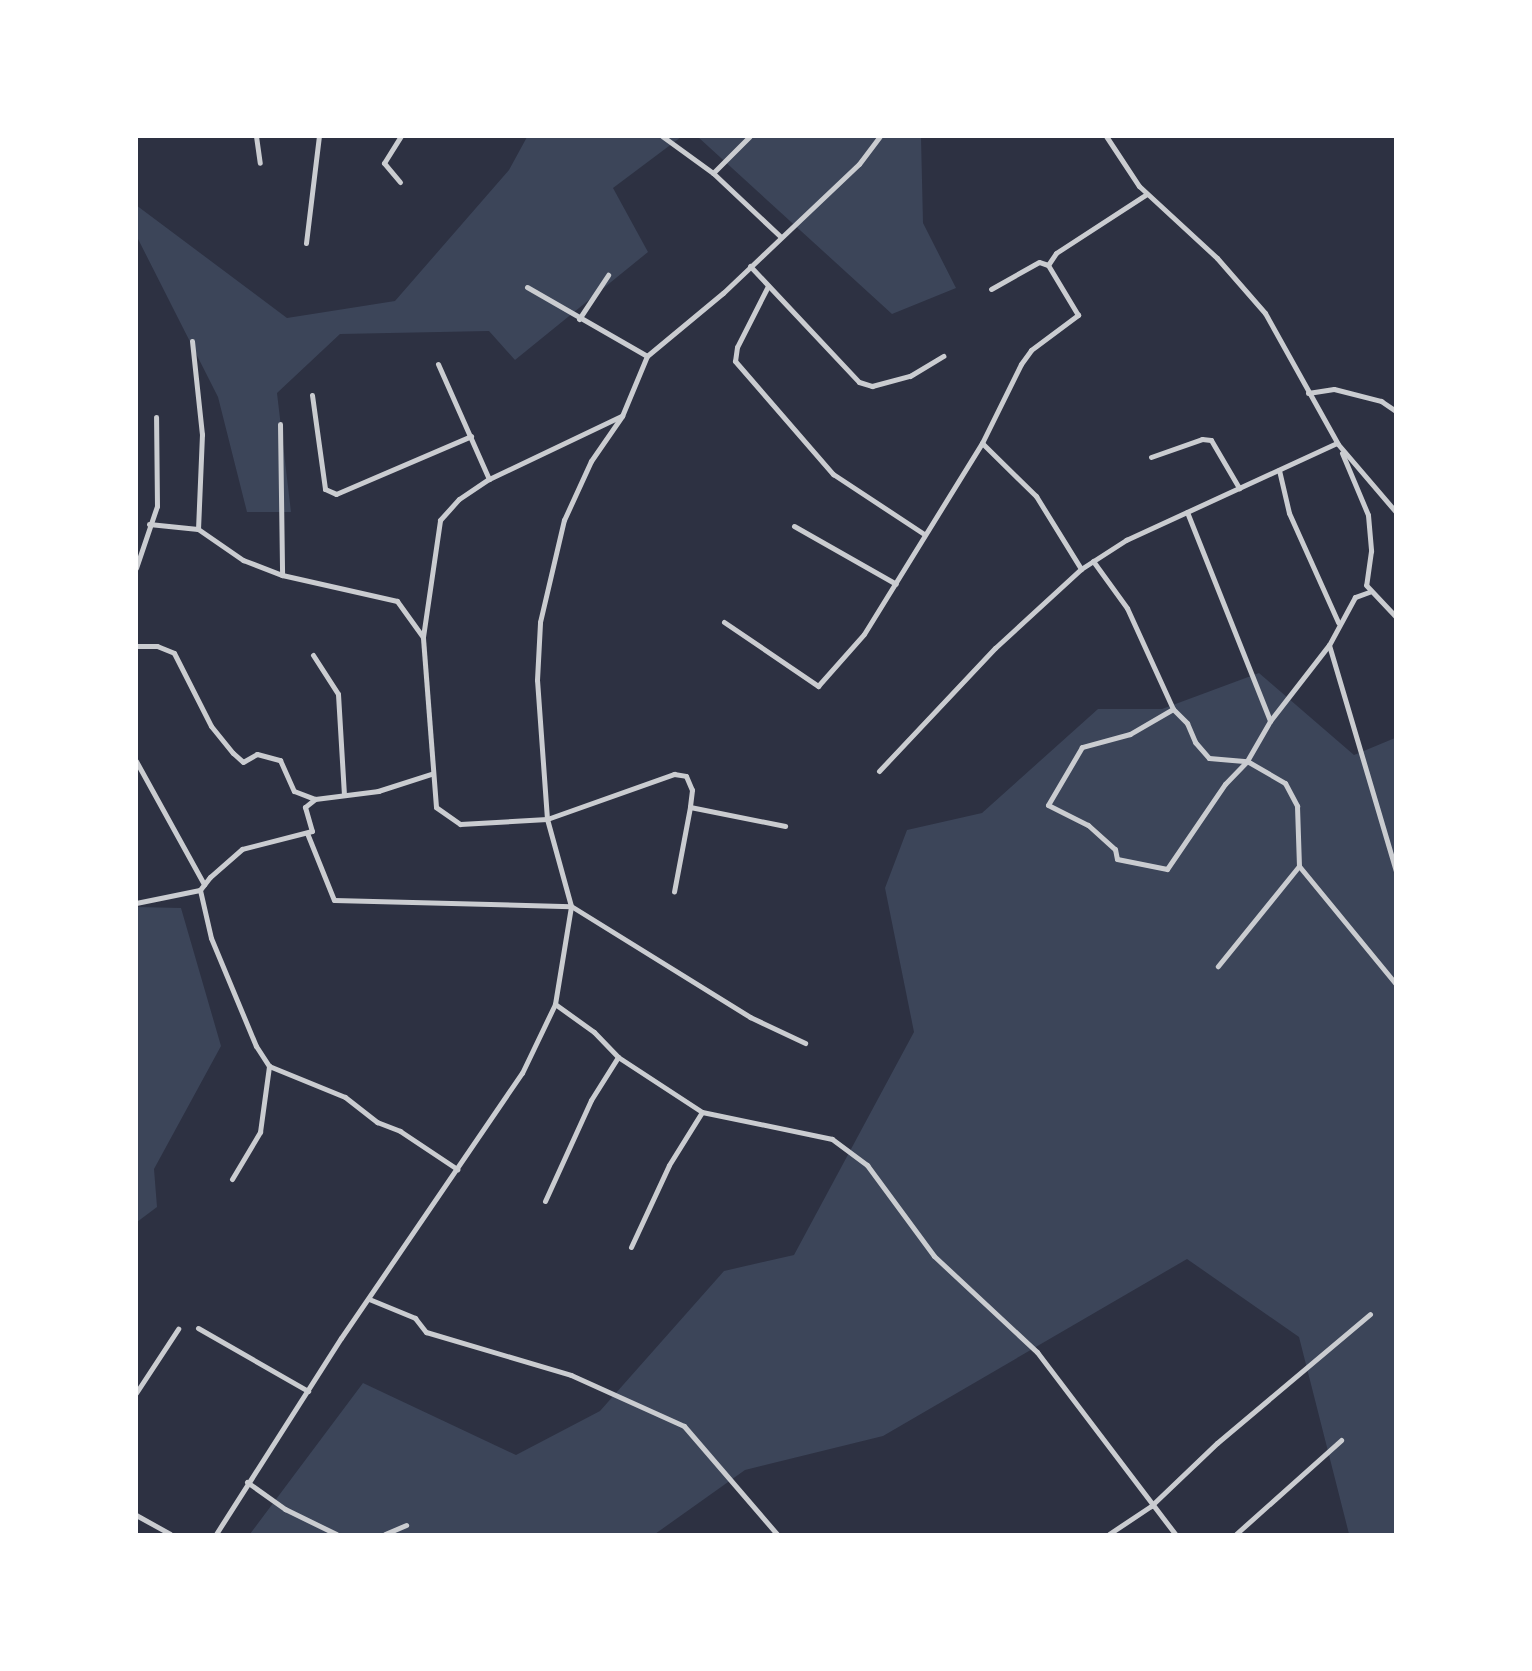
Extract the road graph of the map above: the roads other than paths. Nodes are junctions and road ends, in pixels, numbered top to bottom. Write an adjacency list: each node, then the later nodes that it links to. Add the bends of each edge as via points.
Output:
1 (256, 136): 8 (street)
2 (318, 136): 13 (street)
3 (401, 136): 10 (street, via 384,163)
4 (663, 136): 9 (street)
5 (750, 136): 9 (street)
6 (880, 136): 12 (street, via 859,164)
7 (1107, 136): 11 (street)
8 (260, 163)
9 (713, 173): 12 (street)
10 (400, 182)
11 (1147, 194): 14 (street, via 1056,253); 25 (street, via 1217,258 1265,313)
12 (781, 237): 15 (street)
13 (306, 243)
14 (1048, 265): 19 (street, via 1039,262); 32 (street, via 1078,315 1026,357)
15 (750, 266): 17 (street); 22 (street)
16 (608, 275): 20 (street)
17 (768, 286): 23 (street, via 859,382 872,386 910,376); 43 (street, via 737,347 735,361 833,474)
18 (527, 287): 20 (street)
19 (991, 289)
20 (579, 319): 22 (street)
21 (192, 341): 42 (street, via 202,434)
22 (646, 356): 29 (street)
23 (943, 356)
24 (438, 364): 31 (street)
25 (1308, 393): 27 (street, via 1334,389 1381,401); 33 (street)
26 (312, 396): 31 (street, via 325,489 336,494)
27 (1395, 411)
28 (156, 416): 40 (street, via 157,506)
29 (622, 416): 36 (street); 66 (street, via 591,461 564,520 540,622 537,680)
30 (280, 424): 47 (street)
31 (471, 436): 36 (street)
32 (982, 443): 43 (street); 46 (street, via 1036,496)
33 (1337, 443): 35 (street); 39 (street); 49 (street, via 1368,515)
34 (1151, 457): 37 (street, via 1211,440)
35 (1279, 470): 37 (street); 52 (street, via 1289,513)
36 (489, 480): 53 (street, via 459,499 440,520)
37 (1239, 488): 38 (street)
38 (1186, 512): 44 (street); 58 (street)
39 (1395, 512)
40 (149, 524): 42 (street); 45 (street)
41 (794, 526): 48 (street)
42 (198, 529): 47 (street, via 243,560)
43 (924, 534): 48 (street)
44 (1093, 561): 46 (street); 57 (street, via 1127,608)
45 (136, 568)
46 (1081, 569): 61 (street, via 975,668)
47 (282, 575): 53 (street, via 397,601)
48 (896, 584): 51 (street, via 864,634 818,686)
49 (1369, 592): 50 (street); 52 (street, via 1355,597)
50 (1395, 617)
51 (724, 622)
52 (1338, 622): 54 (street)
53 (423, 637): 62 (street)
54 (1329, 645): 58 (street); 70 (street)
55 (136, 646): 64 (street, via 156,646 174,653 211,726 233,753 243,762 257,754 280,760 294,791)
56 (313, 655): 63 (street, via 338,694)
57 (1173, 709): 60 (street, via 1209,758); 60 (street, via 1130,734 1082,747 1048,805 1088,825 1115,849 1117,859 1167,869 1225,784)
58 (1270, 721): 60 (street)
59 (136, 761): 71 (street)
60 (1247, 761): 69 (street, via 1289,789 1297,806)
61 (879, 771)
62 (431, 774): 63 (street, via 378,791); 66 (street, via 436,807 460,824)
63 (344, 794): 64 (street)
64 (315, 799): 68 (street, via 305,807 312,831)
65 (690, 807): 66 (street, via 690,784 681,774); 67 (street); 72 (street)
66 (548, 818): 74 (street)
67 (785, 826)
68 (307, 833): 71 (street, via 242,849); 74 (street, via 334,900)
69 (1298, 866): 75 (street); 76 (street)
70 (1395, 871)
71 (202, 887): 73 (street); 80 (street, via 204,917 235,999)
72 (674, 892)
73 (136, 903)
74 (571, 906): 77 (street); 78 (street, via 750,1017)
75 (1218, 966)
76 (1395, 984)
77 (555, 1004): 79 (street, via 594,1032); 82 (street, via 522,1073)
78 (806, 1043)
79 (618, 1057): 81 (street); 84 (street, via 591,1100)
80 (270, 1066): 82 (street, via 345,1097); 83 (street, via 260,1132)
81 (702, 1112): 85 (street, via 669,1165); 94 (street, via 832,1139 867,1165 934,1256 1037,1352)
82 (457, 1170): 86 (street)
83 (232, 1179)
84 (545, 1201)
85 (631, 1247)
86 (369, 1298): 90 (street); 101 (street, via 415,1318 426,1332 571,1376 684,1426)
87 (1370, 1314): 94 (street, via 1217,1443)
88 (198, 1328): 90 (street)
89 (178, 1329): 91 (street)
90 (309, 1391): 93 (street)
91 (136, 1393)
92 (1342, 1440): 104 (street)
93 (247, 1482): 98 (street); 99 (street, via 285,1509)
94 (1152, 1506): 102 (street); 103 (street)
95 (136, 1515): 97 (street)
96 (406, 1525): 100 (street)
97 (170, 1535)
98 (216, 1535)
99 (336, 1535)
100 (384, 1535)
101 (777, 1535)
102 (1110, 1535)
103 (1175, 1535)
104 (1236, 1535)

